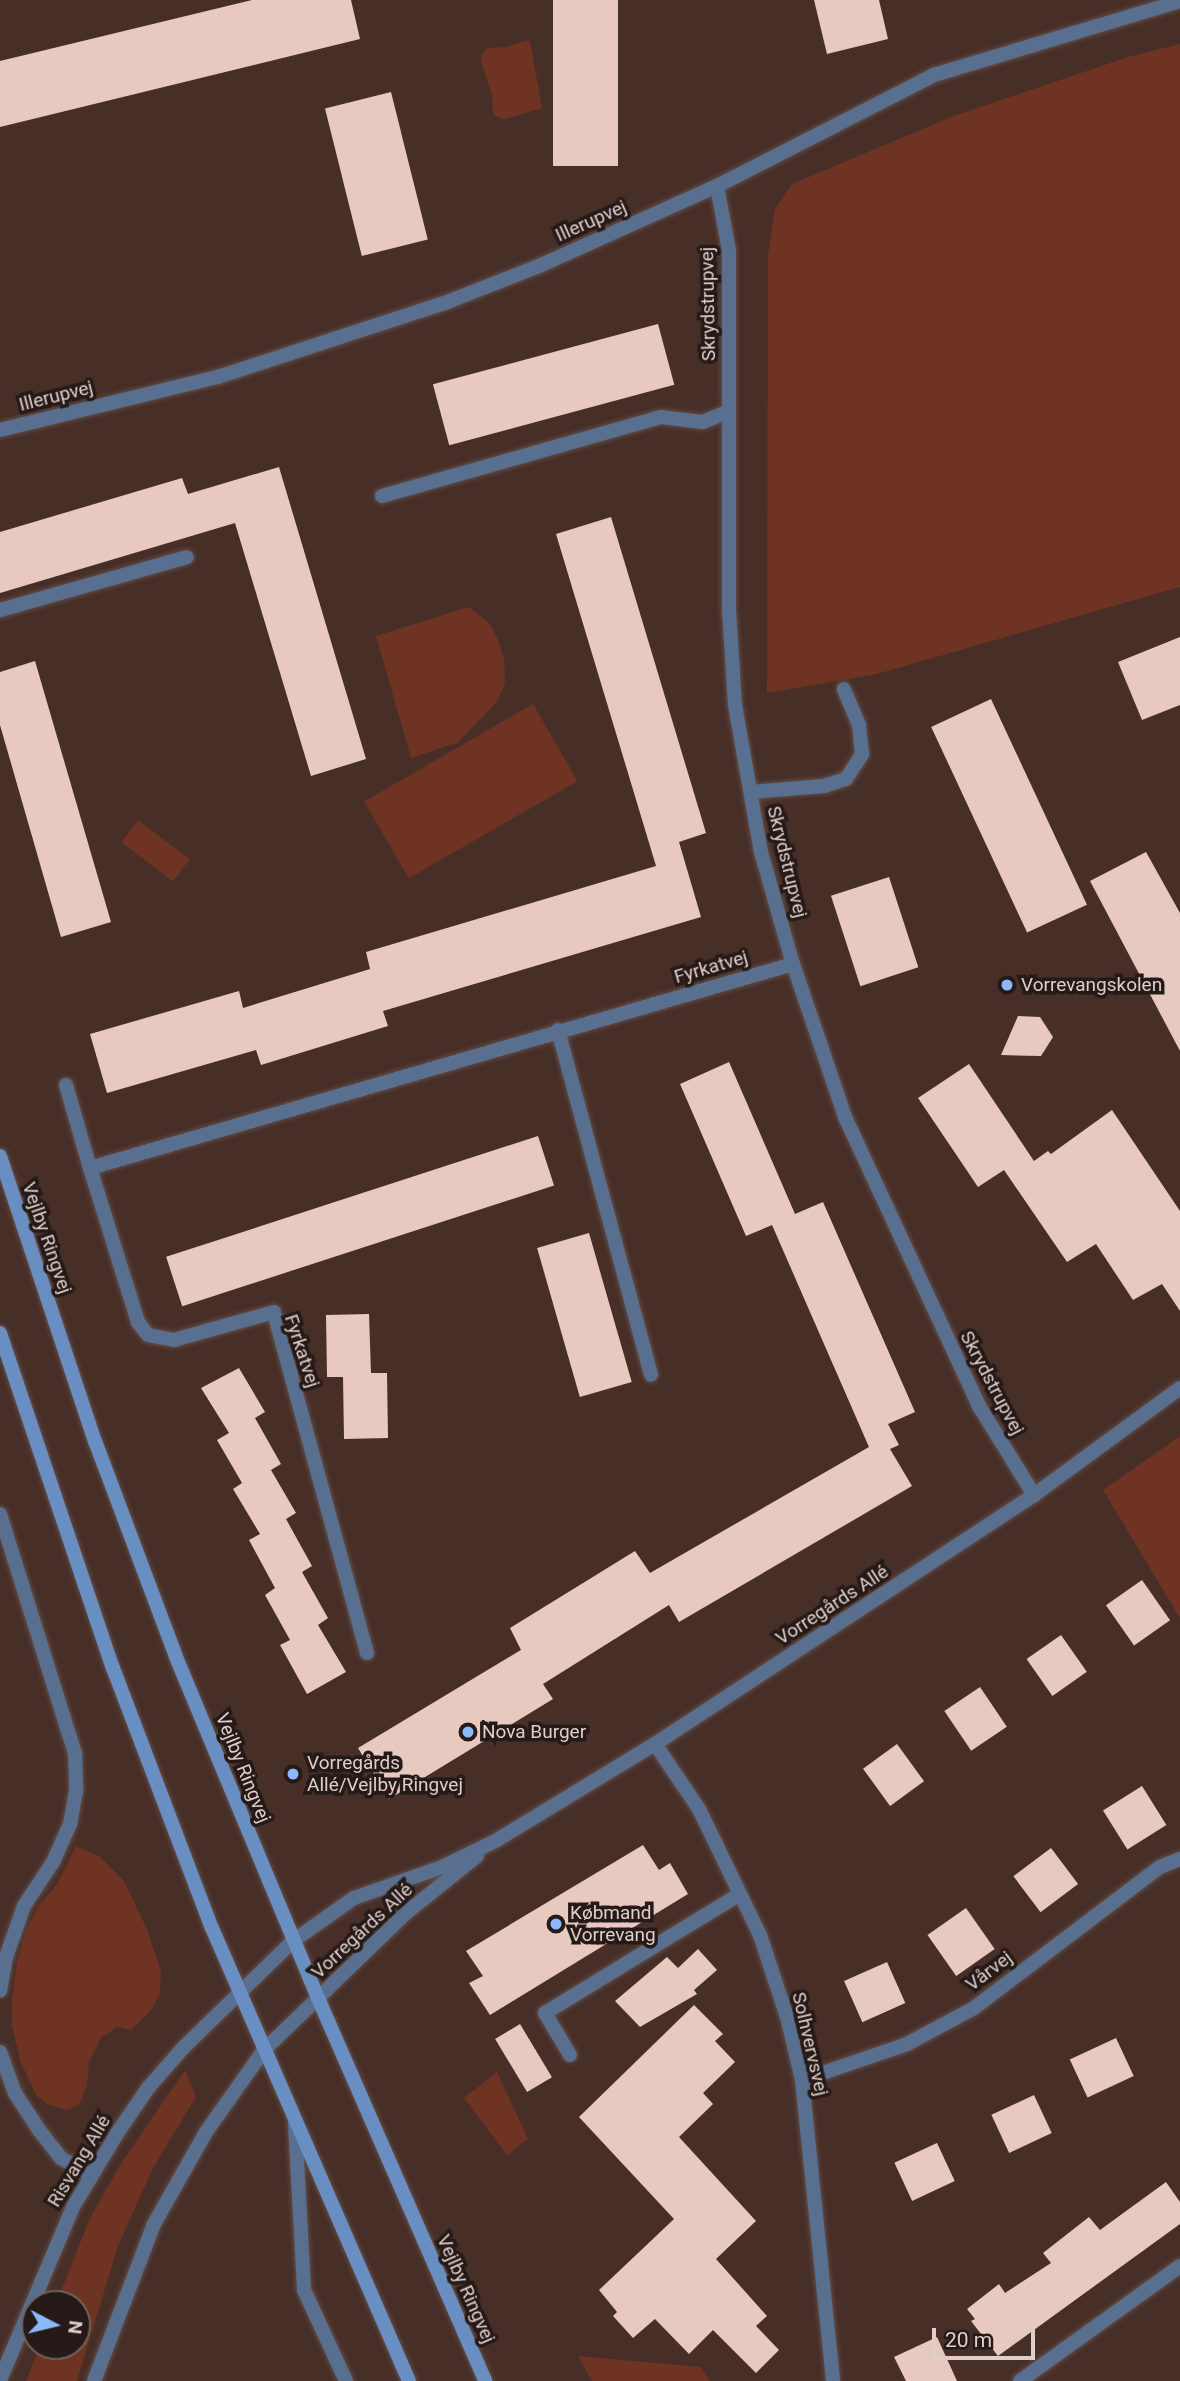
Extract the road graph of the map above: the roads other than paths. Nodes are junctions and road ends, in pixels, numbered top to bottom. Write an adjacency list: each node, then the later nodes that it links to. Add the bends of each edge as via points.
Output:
1 (1180, 1): 2 (street, Illerupvej, via 934,75)
2 (717, 186): 3 (street, Skrydstrupvej, via 729,251); 4 (street, Illerupvej, via 450,301 218,377)
3 (727, 412): 5 (street, via 703,422 661,416); 9 (street, Skrydstrupvej, via 735,705)
4 (0, 430)
5 (382, 496)
6 (187, 557): 7 (street)
7 (0, 610)
8 (844, 690): 9 (street, via 859,725 862,754 846,779 824,786)
9 (751, 792): 10 (street, Skrydstrupvej, via 761,852)
10 (793, 964): 11 (street, Fyrkatvej); 18 (street, Skrydstrupvej, via 845,1117 926,1298 979,1406)
11 (558, 1030): 14 (street, Fyrkatvej); 16 (street)
12 (66, 1085): 14 (street, Fyrkatvej)
13 (0, 1156): 25 (main road, Vejlby Ringvej, via 100,1453 176,1657)
14 (90, 1167): 20 (street, Fyrkatvej, via 138,1322 148,1335 174,1340 274,1312)
15 (0, 1333): 27 (main road, via 113,1668)
16 (651, 1374)
17 (1180, 1388): 18 (street, Vorregårds Allé)
18 (1034, 1495): 21 (street, Vorregårds Allé)
19 (0, 1514): 26 (street, via 75,1753 76,1791 71,1824 24,1906 6,1956)
20 (367, 1653)
21 (655, 1744): 22 (street, Vorregårds Allé); 24 (street, Solhvervsvej, via 699,1809)
22 (497, 1840): 25 (street, Vorregårds Allé, via 442,1867 364,1892); 28 (street, Vorregårds Allé, via 406,1913)
23 (1180, 1859): 32 (street, Vårvej, via 1160,1867 974,2008 907,2044)
24 (740, 1894): 31 (street, via 545,2013); 32 (street, Solhvervsvej, via 764,1947)
25 (293, 1941): 27 (street, Vorregårds Allé); 28 (main road, Vejlby Ringvej)
26 (0, 1990)
27 (239, 1992): 29 (main road); 34 (street, Risvang Allé, via 148,2088)
28 (318, 1998): 29 (street, Vorregårds Allé); 40 (main road, Vejlby Ringvej)
29 (264, 2050): 33 (main road); 37 (street, via 206,2132 154,2224)
30 (0, 2052): 34 (street, via 15,2093 39,2130 61,2158)
31 (570, 2055)
32 (802, 2080): 41 (street, Solhvervsvej)
33 (295, 2123): 38 (street, via 304,2290); 39 (main road)
34 (89, 2174): 36 (street, Risvang Allé)
35 (1180, 2266): 42 (street)
36 (0, 2380)
37 (94, 2381)
38 (346, 2381)
39 (409, 2381)
40 (485, 2381)
41 (833, 2381)
42 (1020, 2381)

